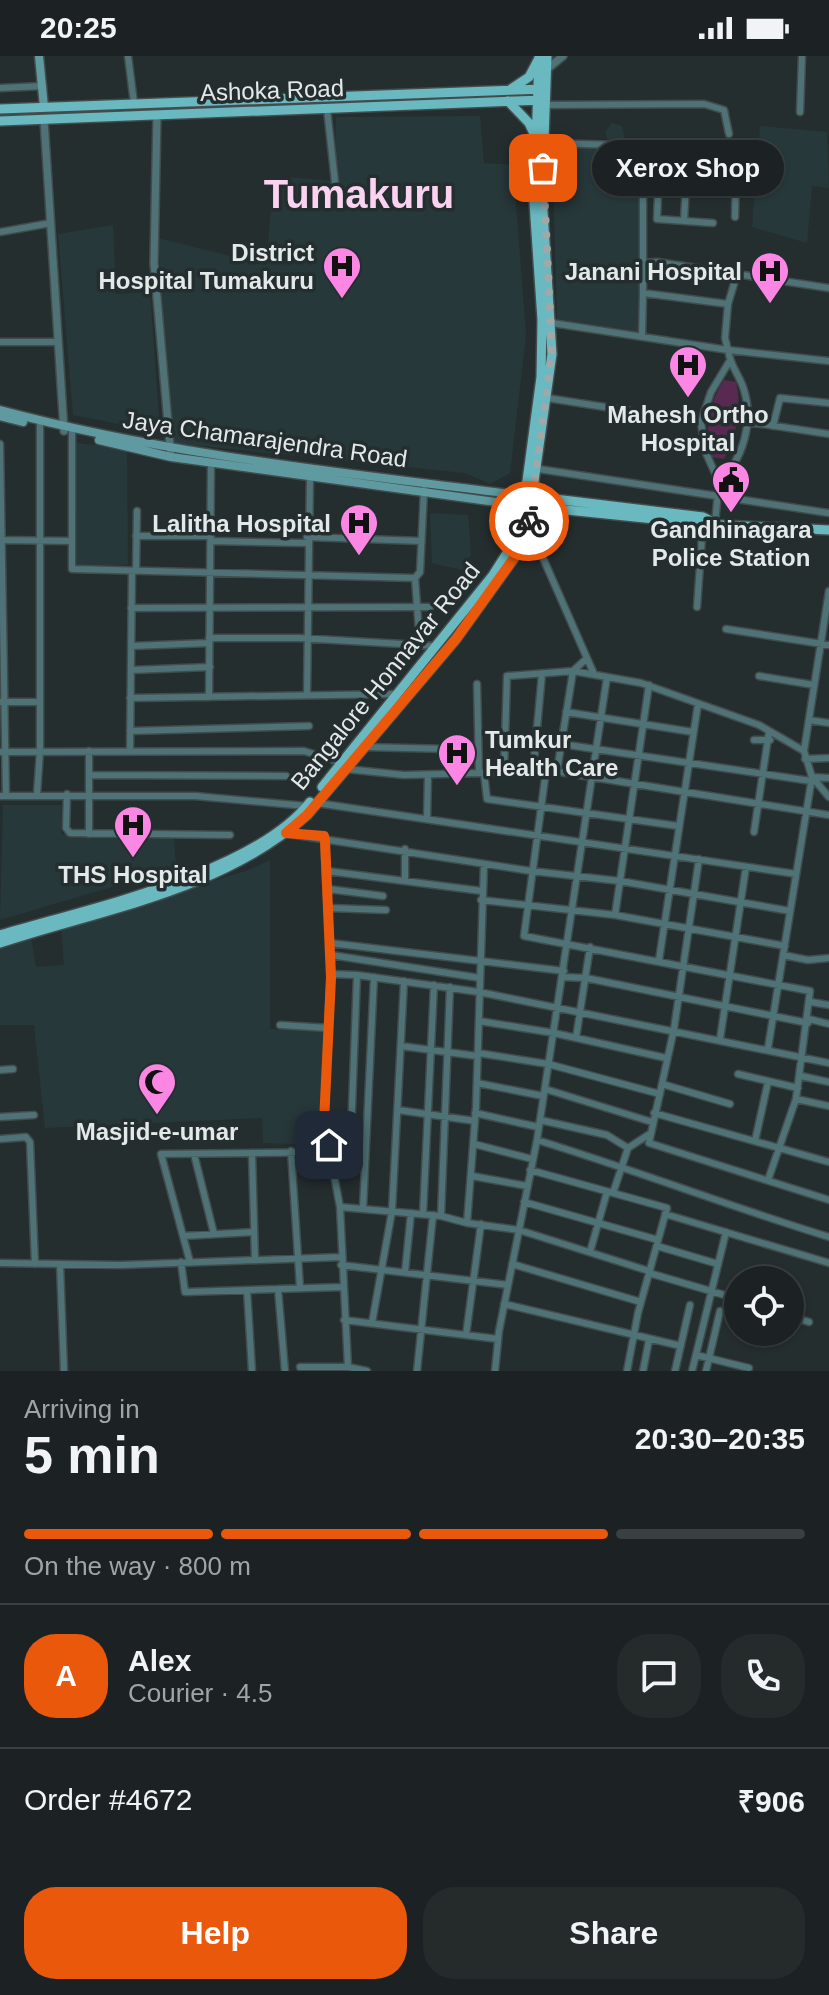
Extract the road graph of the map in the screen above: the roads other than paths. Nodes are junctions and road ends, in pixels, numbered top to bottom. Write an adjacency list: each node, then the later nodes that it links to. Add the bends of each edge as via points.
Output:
1 (39, 56): 8 (main road)
2 (128, 56): 12 (street)
3 (539, 56): 10 (main road, via 529,77); 11 (main road)
4 (547, 56): 7 (main road)
5 (563, 56): 7 (street)
6 (802, 56): 16 (street)
7 (547, 69): 11 (main road)
8 (43, 86): 9 (street); 13 (main road)
9 (0, 88)
10 (508, 96): 11 (main road, Ashoka Road); 12 (main road, Ashoka Road); 15 (main road, Ashoka Road); 21 (main road)
11 (542, 98): 20 (street, via 704,104 724,110); 21 (main road, Bangalore Honnavar Road)
12 (134, 103): 13 (main road, Ashoka Road)
13 (44, 107): 14 (main road, Ashoka Road)
14 (0, 109)
15 (327, 109): 17 (main road, Ashoka Road); 28 (street)
16 (800, 112)
17 (157, 114): 18 (main road, Ashoka Road); 57 (street, via 154,263)
18 (44, 120): 19 (main road, Ashoka Road); 31 (street)
19 (0, 121)
20 (729, 134)
21 (542, 143): 22 (street); 39 (main road); 59 (main road, Bangalore Honnavar Road, via 534,203 542,351)
22 (660, 146): 23 (street); 24 (street)
23 (723, 148)
24 (659, 160): 25 (street); 30 (street, via 657,219); 34 (street, via 643,170)
25 (687, 165): 26 (street); 30 (street)
26 (736, 173): 27 (street); 29 (street)
27 (753, 176)
28 (336, 191)
29 (735, 217)
30 (684, 221): 32 (street)
31 (51, 223): 33 (street); 42 (street)
32 (713, 223)
33 (0, 232)
34 (643, 263): 35 (street); 37 (street)
35 (737, 274): 36 (street); 38 (street)
36 (829, 288)
37 (643, 293): 38 (street); 40 (street)
38 (728, 304): 43 (street)
39 (552, 323): 40 (street); 46 (main road)
40 (642, 337): 43 (street)
41 (0, 342): 42 (street)
42 (58, 342): 54 (street)
43 (728, 350): 44 (street); 45 (street)
44 (829, 361)
45 (729, 362): 50 (street); 51 (street, via 744,389)
46 (547, 398): 50 (street); 59 (main road)
47 (829, 403): 53 (street, via 780,398)
48 (0, 410): 52 (main road, Jaya Chamarajendra Road)
49 (0, 416): 52 (main road, Jaya Chamarajendra Road)
50 (701, 422): 62 (street, via 705,451)
51 (748, 422): 53 (street); 62 (street, via 741,450)
52 (39, 423): 54 (main road, Jaya Chamarajendra Road); 75 (street)
53 (773, 426): 55 (street)
54 (68, 430): 57 (main road, Jaya Chamarajendra Road); 77 (street)
55 (829, 434)
56 (0, 444): 74 (street)
57 (171, 453): 58 (main road, Jaya Chamarajendra Road); 61 (main road, Jaya Chamarajendra Road)
58 (211, 462): 60 (main road, Jaya Chamarajendra Road); 73 (street)
59 (534, 468): 64 (street); 65 (main road, Bangalore Honnavar Road)
60 (310, 477): 63 (main road, Jaya Chamarajendra Road); 76 (street)
61 (424, 482): 63 (street); 65 (main road, Jaya Chamarajendra Road)
62 (719, 482): 64 (street)
63 (423, 492): 65 (main road, Jaya Chamarajendra Road); 78 (street)
64 (716, 497): 67 (street); 69 (street)
65 (529, 501): 68 (main road); 70 (main road); 97 (main road, Bangalore Honnavar Road, via 507,553)
66 (137, 511): 72 (street)
67 (829, 513)
68 (703, 521): 69 (main road); 86 (street)
69 (715, 523): 71 (main road)
70 (528, 524): 98 (street); 116 (main road, via 492,590)
71 (829, 530)
72 (136, 536): 73 (street); 79 (street)
73 (211, 539): 76 (street); 80 (street)
74 (1, 540): 75 (street); 113 (street)
75 (40, 540): 77 (street); 114 (street)
76 (307, 540): 78 (street); 81 (street)
77 (72, 541): 79 (street, via 72,569)
78 (421, 541): 82 (street)
79 (134, 571): 80 (street); 87 (street)
80 (210, 575): 81 (street); 88 (street)
81 (306, 575): 82 (street); 89 (street)
82 (415, 578): 84 (street)
83 (829, 595): 90 (street)
84 (417, 607): 85 (street); 89 (street); 96 (street)
85 (430, 607)
86 (697, 607)
87 (131, 608): 88 (street); 95 (street)
88 (210, 608): 89 (street); 93 (street)
89 (307, 610): 92 (street)
90 (827, 620): 94 (street)
91 (726, 629): 94 (street)
92 (305, 640): 93 (street); 96 (street); 109 (street)
93 (209, 641): 95 (street); 99 (street)
94 (825, 644): 108 (street)
95 (131, 646): 100 (street)
96 (420, 646): 97 (street)
97 (439, 646): 110 (main road, Bangalore Honnavar Road)
98 (586, 659): 101 (street); 103 (street)
99 (210, 667): 100 (street); 111 (street)
100 (131, 670): 112 (street)
101 (573, 671): 102 (street); 103 (street); 117 (street)
102 (542, 674): 142 (street); 145 (street, via 507,676)
103 (594, 674): 105 (street)
104 (759, 676): 108 (street)
105 (607, 677): 107 (street); 118 (street)
106 (477, 684): 146 (street)
107 (649, 685): 115 (street); 121 (street)
108 (814, 685): 119 (street)
109 (307, 694): 110 (street); 111 (street)
110 (400, 694): 116 (main road, Bangalore Honnavar Road)
111 (209, 697): 112 (street)
112 (130, 698): 123 (street)
113 (2, 702): 114 (street); 136 (street)
114 (40, 702): 132 (street)
115 (698, 704): 124 (street); 125 (street)
116 (393, 708): 129 (main road); 141 (main road, Bangalore Honnavar Road)
117 (566, 712): 118 (street); 128 (street)
118 (601, 718): 121 (street); 131 (street)
119 (809, 720): 120 (street); 135 (street)
120 (829, 723)
121 (642, 724): 124 (street); 137 (street)
122 (309, 726): 123 (street)
123 (130, 731): 134 (street)
124 (693, 732): 140 (street)
125 (772, 734): 127 (street); 135 (street)
126 (754, 740): 127 (street)
127 (768, 741): 147 (street)
128 (561, 744): 131 (street); 144 (street)
129 (364, 747): 130 (street); 141 (main road)
130 (449, 749)
131 (596, 749): 137 (street); 151 (street)
132 (40, 751): 133 (street); 136 (street); 157 (street)
133 (89, 751): 134 (street); 148 (street)
134 (130, 751): 141 (street, via 304,751)
135 (804, 751): 139 (street)
136 (3, 752): 160 (street)
137 (637, 756): 140 (street); 154 (street)
138 (829, 758): 139 (street)
139 (805, 759): 153 (street)
140 (688, 763): 147 (street); 155 (street)
141 (344, 766): 149 (street); 162 (main road, Bangalore Honnavar Road)
142 (533, 771): 143 (street); 145 (street)
143 (546, 771): 144 (street); 163 (street)
144 (557, 771): 151 (street)
145 (504, 772): 146 (street)
146 (482, 773): 149 (street); 163 (street, via 487,799)
147 (764, 773): 153 (street); 161 (street)
148 (89, 775): 150 (street); 159 (street)
149 (428, 775): 167 (street)
150 (286, 776)
151 (592, 776): 154 (street); 165 (street)
152 (829, 778): 153 (street)
153 (812, 779): 156 (street); 164 (street)
154 (633, 782): 155 (street); 168 (street)
155 (684, 790): 161 (street); 169 (street)
156 (827, 793)
157 (37, 794): 158 (street); 160 (street)
158 (67, 794): 159 (street); 172 (street, via 67,831)
159 (88, 795): 162 (street); 172 (street)
160 (3, 796)
161 (759, 802): 164 (street); 171 (street)
162 (312, 805): 167 (street); 170 (main road, Bangalore Honnavar Road)
163 (541, 805): 165 (street); 175 (street)
164 (807, 810): 166 (street); 185 (street)
165 (587, 812): 168 (street); 176 (street)
166 (829, 815)
167 (427, 819): 175 (street)
168 (628, 819): 169 (street); 178 (street)
169 (678, 826): 179 (street)
170 (280, 832): 174 (street); 204 (main road, Bangalore Honnavar Road, via 180,880)
171 (754, 832)
172 (89, 834): 173 (street)
173 (230, 835)
174 (324, 836): 177 (street); 183 (street)
175 (536, 836): 176 (street); 184 (street)
176 (583, 844): 178 (street); 186 (street)
177 (405, 849): 181 (street); 187 (street)
178 (624, 849): 179 (street); 188 (street)
179 (674, 856): 180 (street); 189 (street)
180 (699, 859): 182 (street); 192 (street)
181 (484, 864): 184 (street); 191 (street)
182 (746, 867): 185 (street); 195 (street)
183 (327, 871): 187 (street); 190 (street)
184 (531, 871): 186 (street); 196 (street)
185 (796, 874): 199 (street)
186 (578, 877): 188 (street); 200 (street)
187 (405, 881): 191 (street)
188 (620, 881): 189 (street); 201 (street)
189 (669, 888): 192 (street); 202 (street)
190 (328, 889): 193 (street); 197 (street)
191 (482, 891): 194 (street)
192 (692, 894): 195 (street); 203 (street)
193 (383, 896)
194 (481, 900): 196 (street); 215 (street)
195 (743, 904): 199 (street); 206 (street)
196 (527, 905): 200 (street); 207 (street, via 524,936)
197 (329, 908): 198 (street); 209 (street)
198 (386, 910)
199 (790, 911): 210 (street)
200 (573, 912): 201 (street); 207 (street)
201 (615, 915): 202 (street)
202 (664, 923): 203 (street); 216 (street)
203 (688, 927): 206 (street); 217 (street)
204 (35, 928): 205 (main road, Bangalore Honnavar Road); 208 (main road)
205 (0, 935)
206 (738, 937): 210 (street); 221 (street)
207 (568, 942): 211 (street); 219 (street)
208 (0, 943)
209 (330, 943): 212 (street); 215 (street)
210 (785, 946): 213 (street)
211 (590, 947): 216 (street); 224 (street)
212 (331, 955): 218 (street); 223 (street)
213 (783, 955): 214 (street); 227 (street)
214 (829, 958)
215 (480, 959): 219 (street); 223 (street)
216 (659, 960): 217 (street)
217 (683, 965): 221 (street); 230 (street)
218 (331, 974): 220 (street); 241 (street)
219 (563, 974): 224 (street); 234 (street)
220 (357, 975): 222 (street); 278 (street)
221 (732, 975): 227 (street); 233 (street)
222 (374, 977): 225 (street); 302 (street)
223 (480, 978): 229 (street)
224 (586, 978): 230 (street); 235 (street)
225 (404, 981): 226 (street); 246 (street)
226 (434, 985): 228 (street); 248 (street)
227 (779, 985): 231 (street, via 810,991); 236 (street)
228 (450, 987): 229 (street); 249 (street)
229 (479, 992): 234 (street); 237 (street)
230 (677, 996): 233 (street); 242 (street)
231 (811, 1002): 232 (street); 238 (street)
232 (829, 1005)
233 (726, 1007): 236 (street); 245 (street)
234 (557, 1008): 235 (street); 243 (street)
235 (580, 1012): 242 (street); 244 (street)
236 (773, 1017): 238 (street); 247 (street)
237 (479, 1021): 243 (street); 250 (street)
238 (808, 1021): 239 (street); 251 (street)
239 (829, 1024)
240 (280, 1025): 241 (street)
241 (329, 1028): 288 (street, via 324,1122)
242 (674, 1029): 245 (street); 252 (street)
243 (554, 1033): 244 (street); 254 (street)
244 (576, 1038): 252 (street)
245 (720, 1039): 247 (street)
246 (401, 1046): 248 (street); 269 (street)
247 (768, 1048): 251 (street)
248 (430, 1050): 249 (street); 272 (street)
249 (446, 1052): 250 (street); 275 (street)
250 (478, 1055): 254 (street); 261 (street)
251 (803, 1057): 253 (street); 258 (street)
252 (666, 1058): 262 (street)
253 (829, 1063)
254 (548, 1064): 264 (street); 265 (street)
255 (13, 1069): 256 (street)
256 (0, 1070)
257 (738, 1074): 259 (street)
258 (801, 1076): 260 (street); 263 (street)
259 (768, 1082): 263 (street); 282 (street)
260 (829, 1082)
261 (477, 1083): 264 (street); 274 (street)
262 (662, 1084): 265 (street); 267 (street)
263 (798, 1088): 266 (street)
264 (544, 1093): 276 (street); 277 (street)
265 (660, 1094): 270 (street)
266 (796, 1099): 268 (street); 286 (street)
267 (730, 1104)
268 (829, 1106)
269 (398, 1110): 272 (street); 303 (street)
270 (654, 1113): 276 (street); 282 (street)
271 (34, 1115): 273 (street)
272 (427, 1115): 275 (street); 305 (street)
273 (0, 1117)
274 (475, 1117): 275 (street); 277 (street); 283 (street)
275 (445, 1119): 307 (street)
276 (652, 1122): 279 (street)
277 (539, 1124): 281 (street); 285 (street, via 607,1135)
278 (351, 1134)
279 (648, 1135): 285 (street); 296 (street, via 651,1146)
280 (0, 1139): 326 (street, via 26,1137 30,1142)
281 (537, 1140): 291 (street); 293 (street)
282 (755, 1141): 286 (street)
283 (474, 1144): 291 (street); 295 (street)
284 (349, 1146): 288 (street, via 343,1152)
285 (628, 1148): 293 (street)
286 (780, 1149): 292 (street); 296 (street)
287 (291, 1151): 288 (street); 289 (street); 319 (street)
288 (331, 1151): 301 (street)
289 (252, 1153): 290 (street); 312 (street)
290 (194, 1154): 314 (street); 315 (street, via 161,1154)
291 (532, 1159): 294 (street)
292 (829, 1162)
293 (621, 1166): 298 (street); 316 (street, via 707,1200)
294 (530, 1170): 297 (street); 298 (street)
295 (472, 1176): 297 (street); 308 (street)
296 (768, 1180): 299 (street)
297 (527, 1186): 300 (street)
298 (610, 1192): 306 (street, via 667,1208); 309 (street)
299 (829, 1200)
300 (524, 1202): 309 (street); 311 (street)
301 (340, 1207): 302 (street); 320 (street)
302 (363, 1209): 303 (street)
303 (392, 1211): 304 (street); 331 (street)
304 (411, 1213): 305 (street); 332 (street)
305 (423, 1214): 307 (street)
306 (665, 1214): 313 (street); 317 (street)
307 (437, 1216): 308 (street); 334 (street)
308 (467, 1223): 310 (street)
309 (598, 1223): 317 (street); 318 (street)
310 (481, 1224): 311 (street); 335 (street)
311 (519, 1230): 318 (street); 328 (street)
312 (254, 1232): 314 (street); 321 (street)
313 (726, 1232): 325 (street); 329 (street)
314 (214, 1234): 315 (street)
315 (183, 1236): 323 (street)
316 (829, 1237)
317 (657, 1243): 329 (street); 333 (street)
318 (590, 1252): 333 (street)
319 (298, 1257): 320 (street); 321 (street); 338 (street)
320 (341, 1257): 330 (street)
321 (255, 1259): 323 (street)
322 (181, 1262): 323 (street); 327 (street); 340 (street, via 185,1292)
323 (190, 1262)
324 (0, 1263): 326 (street)
325 (829, 1263)
326 (35, 1264): 327 (street)
327 (60, 1264): 362 (street)
328 (512, 1264): 336 (street); 343 (street)
329 (718, 1264): 341 (street)
330 (341, 1265): 331 (street); 337 (street)
331 (380, 1269): 332 (street); 350 (street)
332 (405, 1272): 334 (street)
333 (649, 1272): 341 (street); 343 (street)
334 (427, 1274): 335 (street); 351 (street)
335 (474, 1281): 336 (street); 352 (street)
336 (508, 1285): 344 (street)
337 (342, 1287): 338 (street); 347 (street)
338 (300, 1288): 339 (street)
339 (278, 1289): 340 (street); 364 (street)
340 (247, 1290): 363 (street)
341 (712, 1290): 342 (street); 357 (street)
342 (724, 1294)
343 (641, 1302): 353 (street)
344 (504, 1304): 353 (street); 354 (street)
345 (690, 1305): 356 (street)
346 (720, 1311): 358 (street)
347 (344, 1320): 350 (street); 360 (street)
348 (804, 1320): 349 (street)
349 (809, 1322)
350 (372, 1323): 351 (street)
351 (421, 1329): 352 (street); 366 (street)
352 (466, 1335): 354 (street)
353 (633, 1335): 355 (street); 368 (street)
354 (498, 1339): 367 (street)
355 (649, 1340): 356 (street); 369 (street)
356 (681, 1346): 370 (street)
357 (696, 1355): 358 (street); 371 (street)
358 (709, 1358): 361 (street); 372 (street)
359 (300, 1367): 360 (street)
360 (348, 1367): 365 (street)
361 (749, 1368)
362 (64, 1371)
363 (252, 1371)
364 (285, 1371)
365 (367, 1371)
366 (417, 1371)
367 (495, 1371)
368 (627, 1371)
369 (643, 1371)
370 (675, 1371)
371 (692, 1371)
372 (706, 1371)

